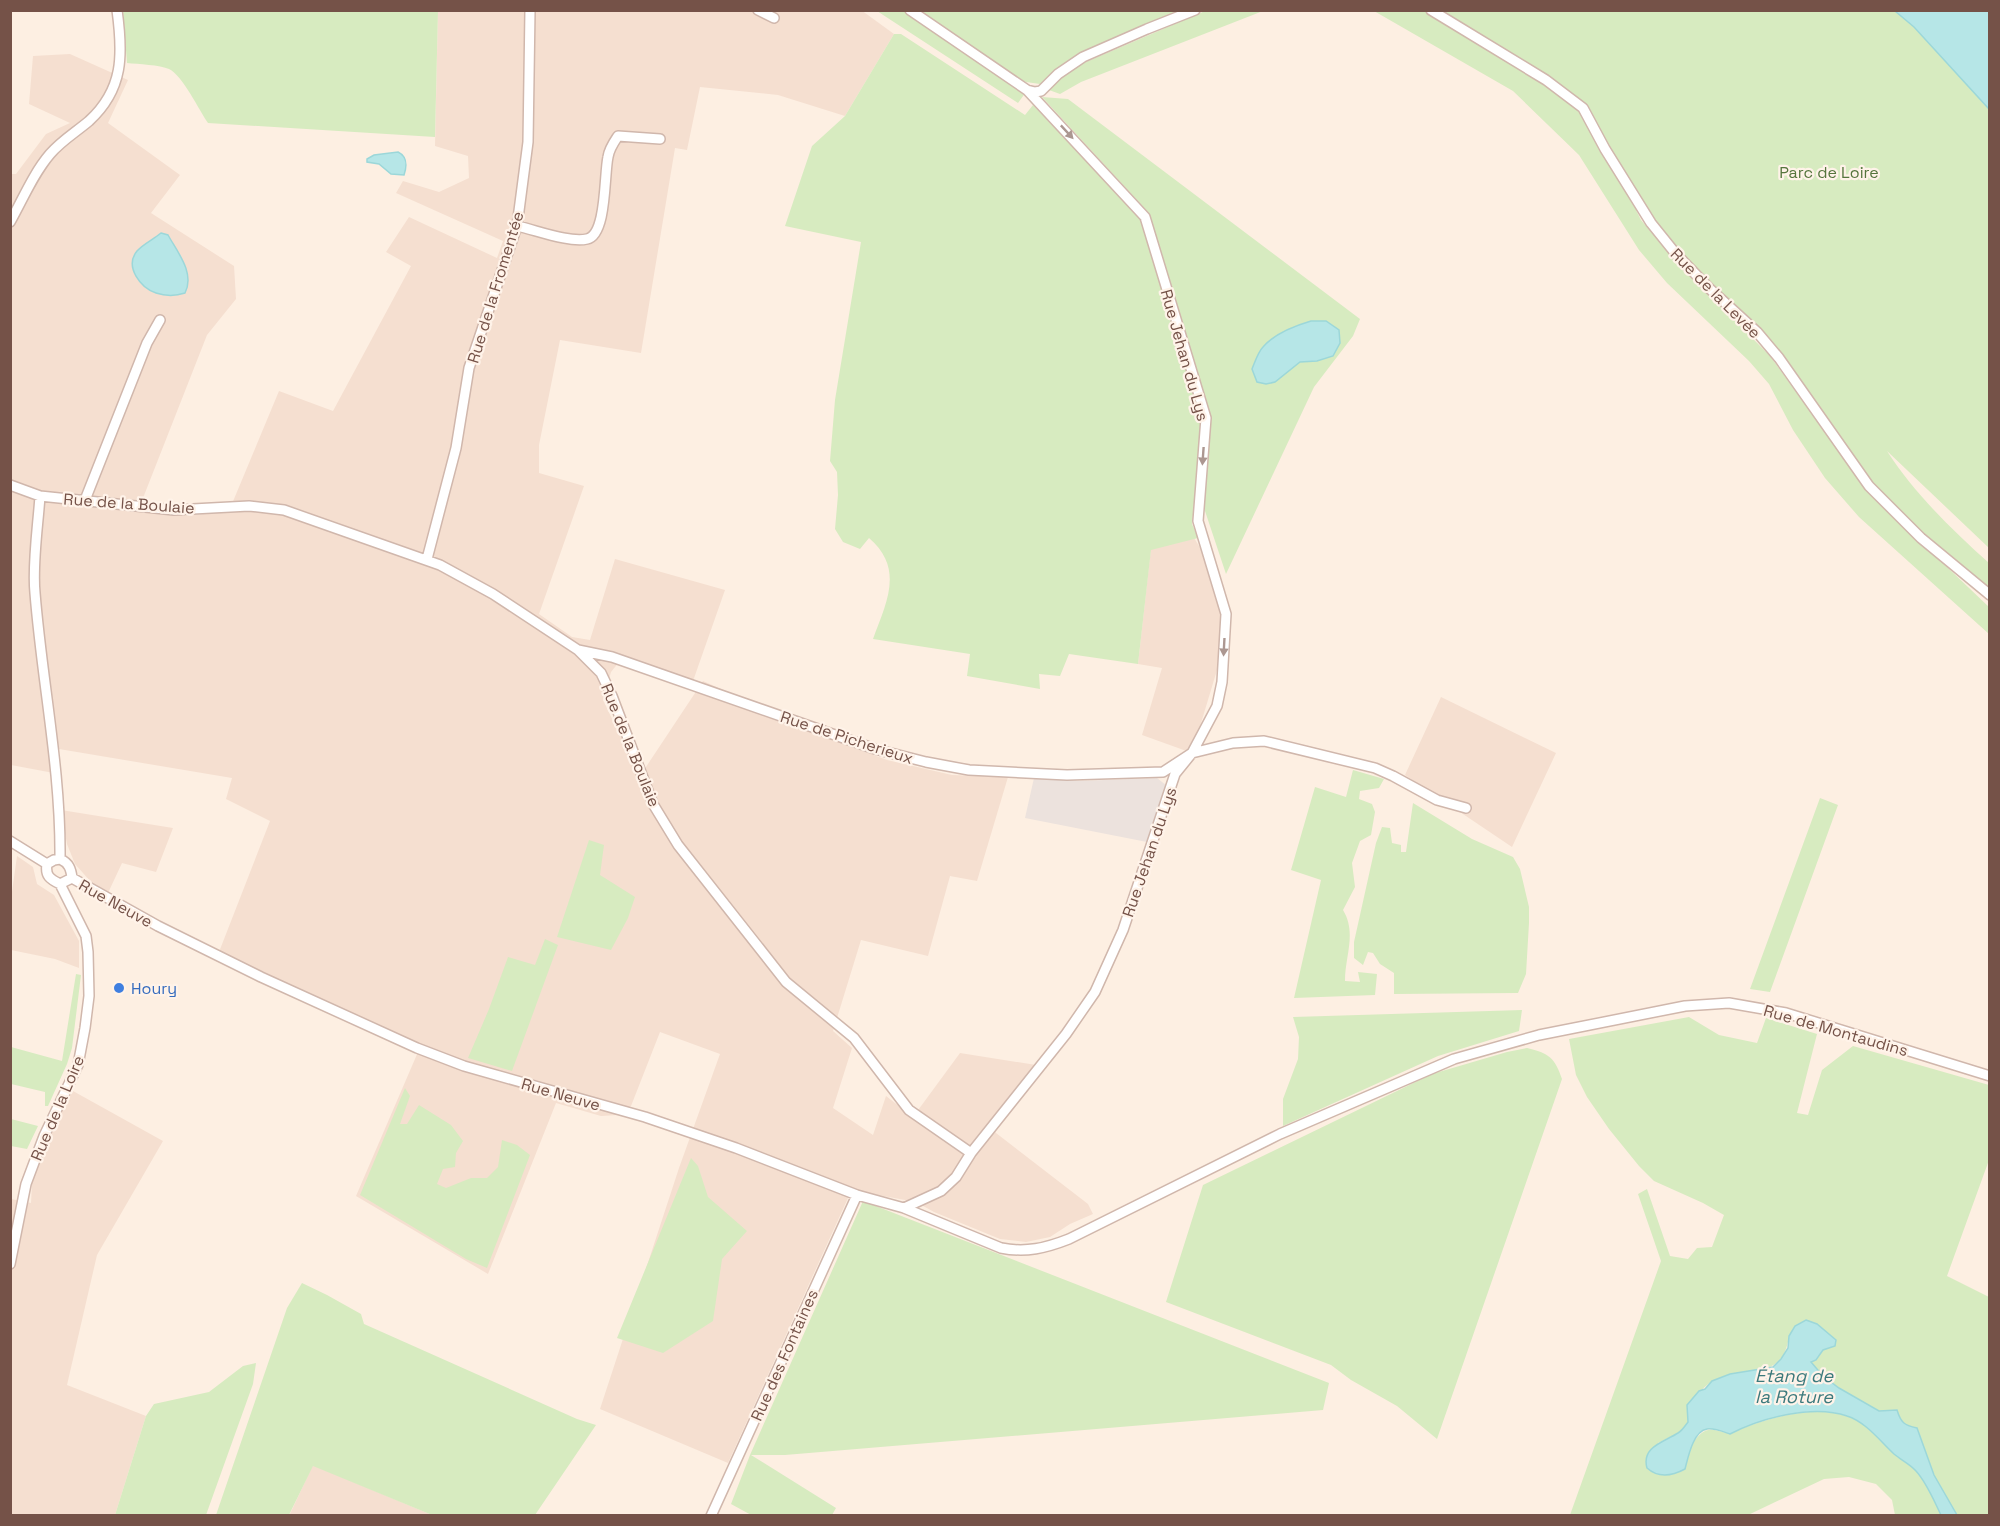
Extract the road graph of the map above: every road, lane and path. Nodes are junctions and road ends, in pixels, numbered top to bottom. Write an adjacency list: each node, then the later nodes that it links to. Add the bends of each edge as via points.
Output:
1 (117, 10): 10 (street, via 121,63 105,104 51,152)
2 (530, 10): 11 (street, Rue de la Fromentée, via 528,142)
3 (758, 10): 7 (street)
4 (910, 10): 8 (street, Rue Jehan du Lys)
5 (1195, 10): 8 (street, via 1083,57 1041,91)
6 (1431, 10): 17 (street, Rue de la Levée, via 1546,80 1583,108 1651,222 1683,261 1779,358 1869,486 1921,538)
7 (774, 18)
8 (1028, 90): 21 (street, Rue Jehan du Lys, one-way to 21, via 1145,217 1206,418 1198,521 1226,614 1217,706)
9 (660, 139): 11 (street, via 618,136 608,154 601,220 597,233 590,239)
10 (10, 222)
11 (517, 226): 16 (street, Rue de la Fromentée, via 469,368 456,447)
12 (160, 320): 15 (street, via 147,343)
13 (10, 485): 14 (street, Rue de la Boulaie)
14 (40, 496): 15 (street, Rue de la Boulaie); 24 (street, via 34,591 53,737)
15 (84, 500): 16 (street, Rue de la Boulaie, via 174,510 249,506 284,510)
16 (427, 559): 18 (street, Rue de la Boulaie, via 467,578)
17 (1989, 595)
18 (578, 650): 19 (street, Rue de Picherieux); 20 (street, Rue de la Boulaie)
19 (620, 660): 20 (street, via 609,664); 21 (street, Rue de Picherieux, via 875,749 969,770 1067,775 1163,772)
20 (603, 678): 29 (street, Rue de la Boulaie, via 653,804 678,845 786,982 854,1038 909,1110)
21 (1192, 753): 22 (street, via 1233,743 1264,741 1375,768 1437,800); 29 (street, Rue Jehan du Lys, via 1175,774 1123,930 1095,993)
22 (1466, 808)
23 (10, 841): 25 (street)
24 (60, 859): 25 (street); 26 (street, via 67,862)
25 (47, 864): 27 (street, via 50,879)
26 (72, 878): 27 (street); 30 (street, Rue Neuve, via 261,977 417,1048 464,1066 675,1127)
27 (60, 884): 33 (street, Rue de la Loire, via 86,936 89,996 85,1028 78,1065 26,1184)
28 (1989, 1076): 32 (street, Rue de Montaudins, via 1786,1013 1729,1003 1684,1006 1539,1035 1454,1059 1291,1130)
29 (971, 1153): 31 (street, Rue Jehan du Lys, via 942,1191)
30 (857, 1195): 31 (street, Rue Neuve); 34 (street, Rue des Fontaines)
31 (904, 1208): 32 (street, Rue Neuve, via 1016,1251 1047,1248)
32 (1069, 1239)
33 (10, 1264)
34 (711, 1515)

